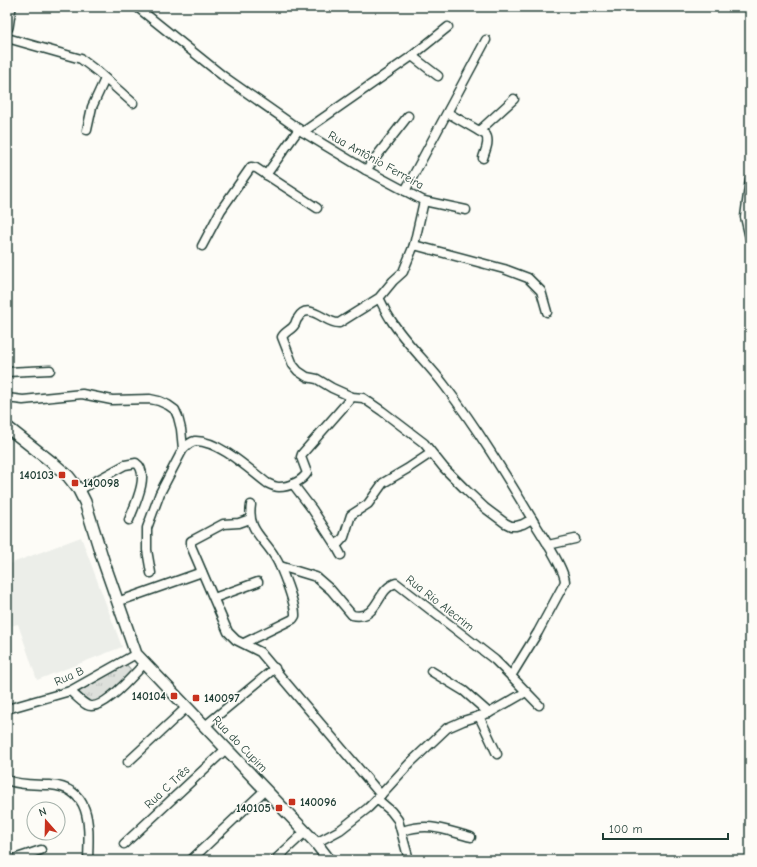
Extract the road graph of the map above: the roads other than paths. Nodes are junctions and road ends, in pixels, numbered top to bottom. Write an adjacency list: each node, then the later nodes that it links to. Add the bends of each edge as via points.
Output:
1 (10, 7): 3 (main road)
2 (138, 7): 15 (street, Rua Antônio Ferreira, via 223,76)
3 (7, 27)
4 (448, 27): 7 (street)
5 (7, 38): 9 (street, via 81,59)
6 (486, 40): 12 (street)
7 (412, 56): 8 (street); 15 (street)
8 (438, 76)
9 (105, 79): 11 (street); 14 (street, via 92,107)
10 (514, 99): 16 (street)
11 (132, 103)
12 (448, 113): 16 (street); 21 (street)
13 (408, 116): 18 (street)
14 (87, 130)
15 (301, 130): 18 (street, Rua Antônio Ferreira); 19 (street)
16 (479, 131): 17 (street, via 488,138)
17 (483, 158)
18 (366, 170): 21 (street, Rua Antônio Ferreira)
19 (266, 175): 23 (street); 27 (street, via 252,167 221,210)
20 (750, 179): 25 (street, via 745,217)
21 (405, 191): 22 (street, Rua Antônio Ferreira)
22 (424, 201): 24 (street); 26 (street, Rua Antônio Ferreira)
23 (317, 208)
24 (466, 210)
25 (750, 238)
26 (414, 245): 28 (street, Rua Antônio Ferreira, via 403,272); 29 (street, via 528,278 541,291)
27 (202, 246)
28 (379, 298): 32 (street, Rua Antônio Ferreira, via 339,323 305,311 300,314 293,327 282,335 293,365 298,371); 41 (street, via 398,330 457,402 506,474)
29 (547, 312)
30 (50, 370): 31 (street)
31 (7, 372)
32 (352, 397): 36 (street, via 363,398 382,411 424,444); 37 (street, via 302,454 307,475)
33 (7, 398): 35 (street, via 23,400 82,394 112,400 141,398 159,401 175,410 181,429)
34 (7, 427): 38 (main road, Rua do Cupim, via 68,476)
35 (182, 449): 37 (street, via 191,442 202,442 228,453 267,483 280,487); 47 (street, via 160,493 147,528)
36 (431, 453): 37 (street, via 382,483 368,504 350,515 338,550); 41 (street, via 485,508 511,526)
37 (293, 484)
38 (78, 489): 42 (street, via 125,465 136,463 141,468 142,484); 50 (main road, Rua do Cupim, via 85,502)
39 (251, 505): 40 (street)
40 (250, 518): 45 (street); 46 (street, via 239,523 223,524 191,542)
41 (532, 519): 44 (street)
42 (129, 520)
43 (575, 539): 44 (street)
44 (548, 545): 56 (street, via 565,582)
45 (280, 566): 51 (street, via 296,613 293,619); 56 (street, Rua Rio Alecrim, via 316,577 352,615 358,616 367,614 388,587 396,583)
46 (202, 572): 49 (street); 50 (street)
47 (151, 573)
48 (258, 582): 49 (street)
49 (214, 598): 51 (street, via 228,632)
50 (118, 602): 52 (main road, Rua do Cupim)
51 (244, 644): 54 (street, via 260,652)
52 (136, 654): 53 (main road, Rua do Cupim); 57 (street, Rua B)
53 (144, 664): 57 (street, via 101,704 87,706); 60 (main road, Rua do Cupim)
54 (275, 668): 64 (street); 70 (street)
55 (431, 671): 62 (street, via 464,691)
56 (512, 676): 58 (street, Rua Rio Alecrim)
57 (70, 691): 61 (street, Rua B)
58 (526, 692): 59 (street, Rua Rio Alecrim); 62 (street)
59 (539, 705)
60 (187, 707): 64 (main road, Rua do Cupim); 67 (street)
61 (7, 709)
62 (489, 713): 63 (street)
63 (479, 716): 66 (street); 70 (street, via 447,728)
64 (204, 726): 65 (main road, Rua do Cupim)
65 (227, 748): 69 (main road, Rua do Cupim); 75 (street, Rua C Três)
66 (497, 754)
67 (128, 762)
68 (7, 780): 78 (street, via 20,784 51,785 75,792 85,811 89,829)
69 (265, 790): 71 (main road, Rua do Cupim); 79 (street)
70 (379, 797): 72 (street, via 395,814); 74 (street, via 349,823)
71 (305, 832): 74 (main road, Rua do Cupim); 80 (street)
72 (402, 832): 73 (street, via 426,826); 82 (street)
73 (471, 837)
74 (316, 843): 81 (main road, Rua do Cupim)
75 (124, 844)
76 (41, 850): 77 (street)
77 (11, 860)
78 (88, 860)
79 (191, 860)
80 (275, 860)
81 (329, 860)
82 (408, 860)

